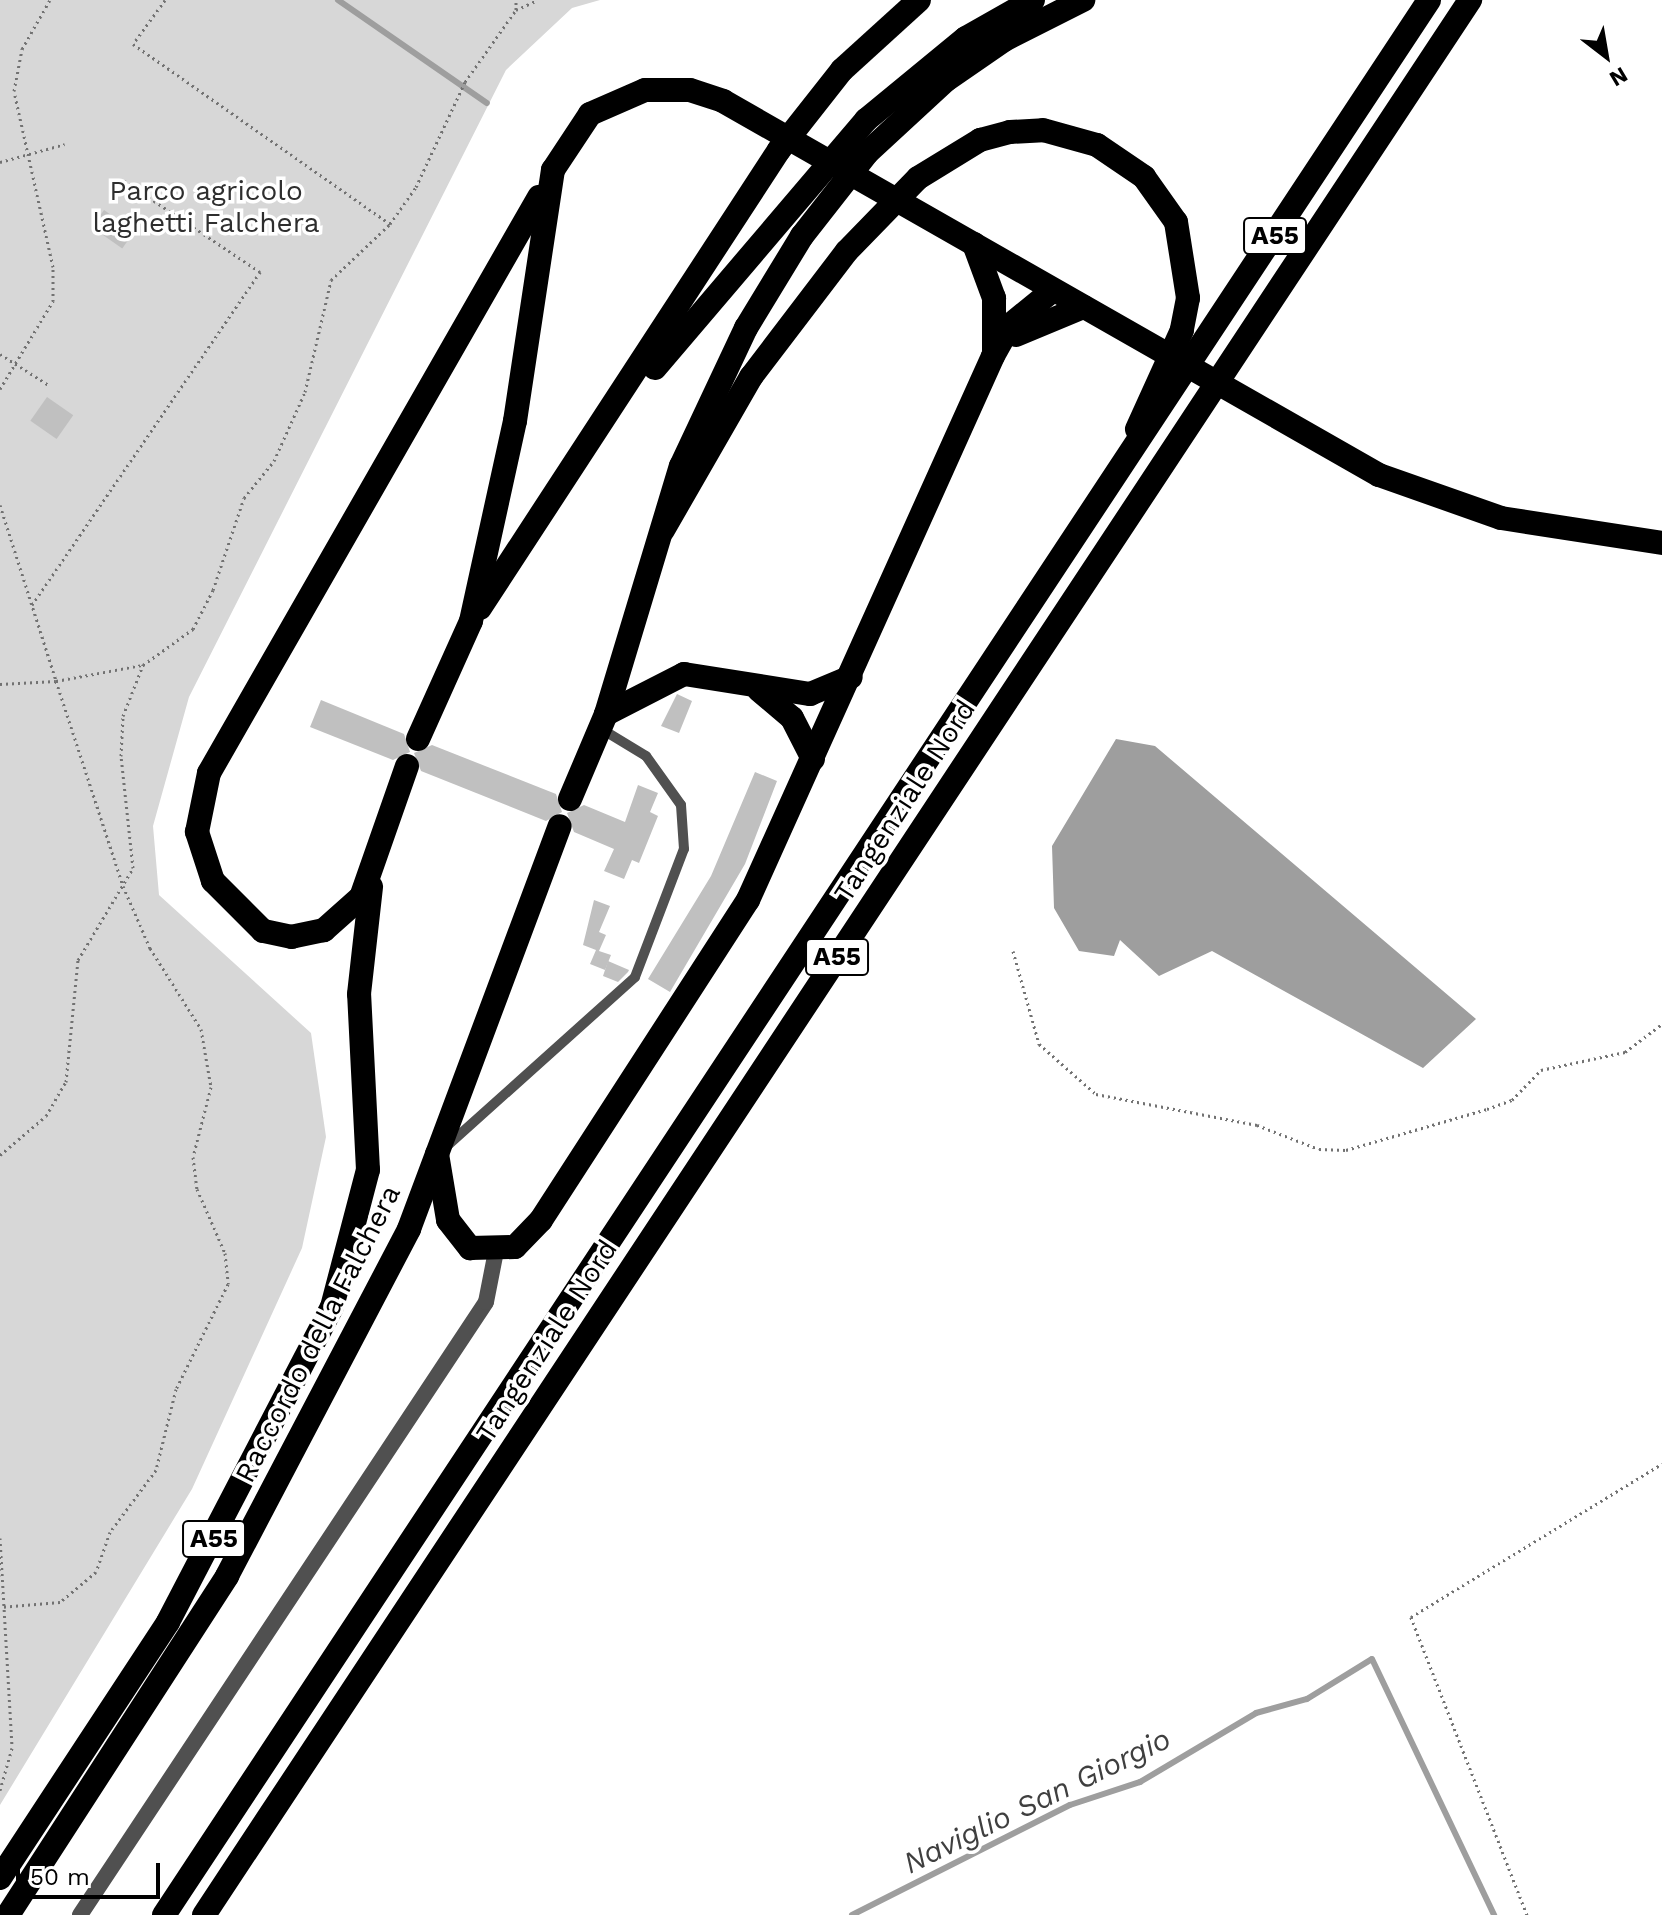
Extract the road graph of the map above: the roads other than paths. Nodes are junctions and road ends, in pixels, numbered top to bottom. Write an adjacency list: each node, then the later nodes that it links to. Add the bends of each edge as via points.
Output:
1 (919, 0): 11 (highway, via 842,70 779,150)
2 (1033, 0): 11 (highway, via 966,38 857,129)
3 (1083, 0): 13 (highway, via 1004,40 946,80 867,153 822,208 746,328 681,466)
4 (1429, 0): 12 (highway, Tangenziale Nord / A55)
5 (1470, 0): 31 (highway, Tangenziale Nord / A55)
6 (553, 170): 7 (highway, via 581,122 630,94 690,90 752,117); 15 (highway, via 515,421); 24 (highway, via 209,773 198,803 200,846 213,881 250,923 276,937 309,936 341,920 361,897)
7 (974, 244): 8 (highway); 10 (highway, via 994,298)
8 (1053, 290): 9 (highway); 10 (highway, via 1010,325)
9 (1083, 307): 10 (highway, via 1036,322); 14 (highway, via 1379,475 1462,506 1569,532)
10 (993, 356): 16 (highway)
11 (592, 443): 15 (highway)
12 (1121, 471): 13 (highway, via 1182,330 1188,273 1176,222 1144,177 1097,145 1043,130 1010,132 980,140 918,178 847,251 751,377); 30 (highway, Tangenziale Nord / A55)
13 (663, 530): 18 (highway)
14 (1662, 543)
15 (471, 621): 19 (highway)
16 (851, 677): 17 (highway, via 810,694); 20 (highway)
17 (747, 683): 18 (highway, via 684,674); 20 (highway, via 792,718)
18 (602, 721): 22 (highway); 25 (lane, via 646,756 686,819 684,849 646,949 635,977 601,1013)
19 (418, 739)
20 (813, 759): 26 (highway, via 748,900 632,1082 532,1232)
21 (407, 766): 24 (highway)
22 (570, 799)
23 (560, 826): 25 (highway, Raccordo della Falchera / A55)
24 (375, 861): 27 (highway, Raccordo della Falchera / A55, via 359,994 368,1170 332,1307 252,1473 168,1622)
25 (437, 1154): 26 (highway, via 437,1183 453,1231 470,1248); 28 (highway, Raccordo della Falchera / A55, via 409,1229 227,1576)
26 (496, 1251): 29 (street, via 486,1302)
27 (0, 1878)
28 (8, 1915)
29 (80, 1915)
30 (164, 1915)
31 (204, 1915)

